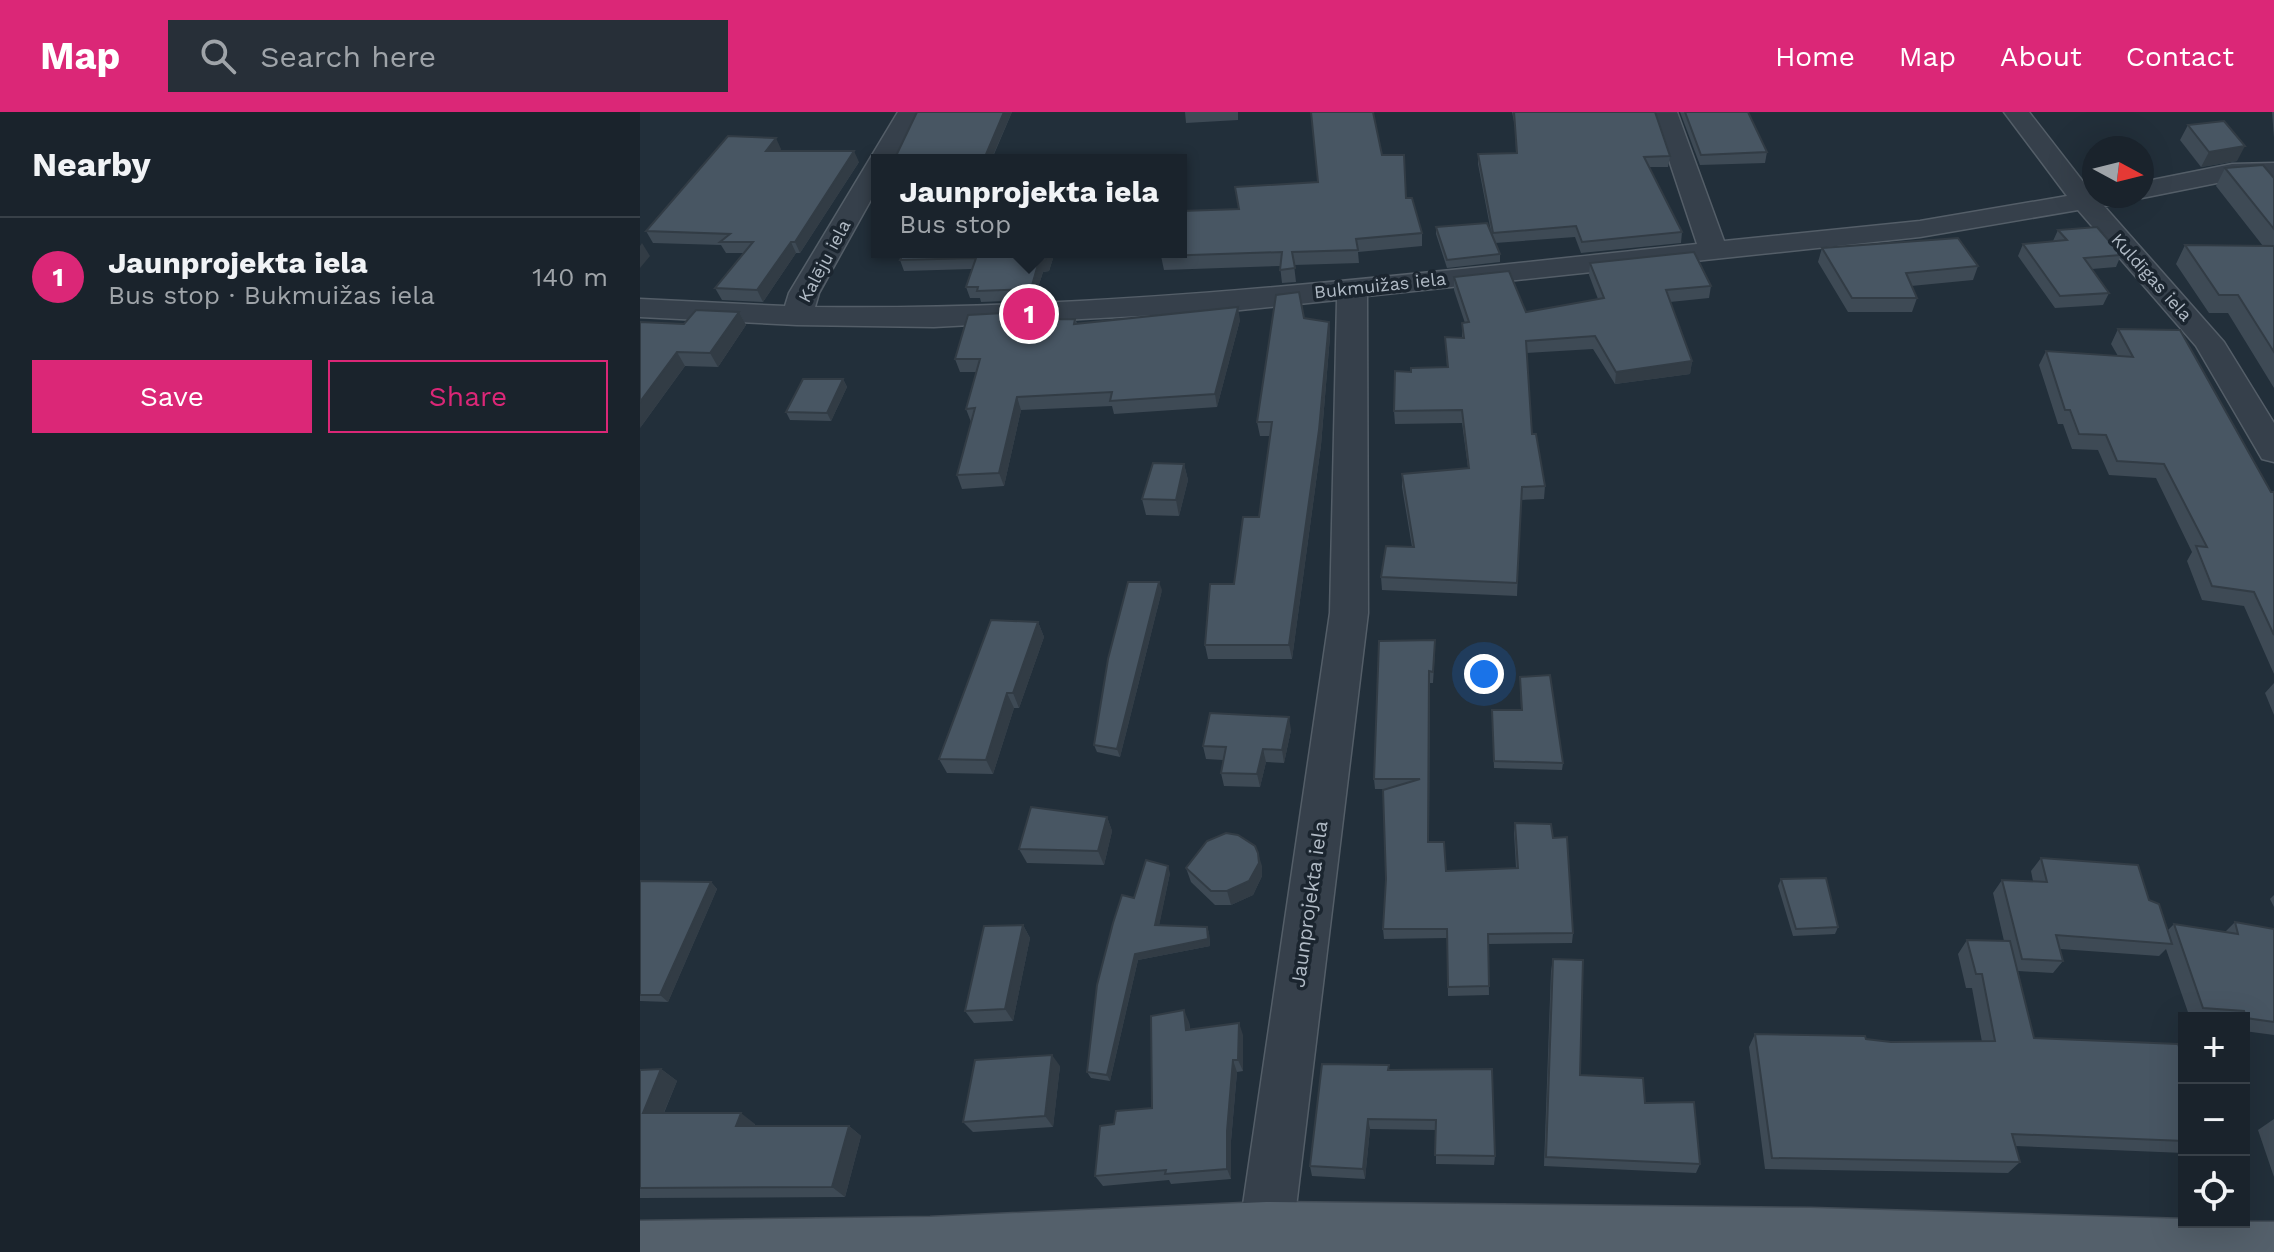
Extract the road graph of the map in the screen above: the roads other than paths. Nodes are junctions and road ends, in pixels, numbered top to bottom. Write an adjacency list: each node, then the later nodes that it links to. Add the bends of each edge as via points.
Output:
1 (910, 112): 4 (street, Kalēju iela)
2 (1665, 112): 11 (street)
3 (2016, 112): 7 (street, Kuldīgas iela)
4 (883, 154)
5 (2274, 171): 8 (street, via 2232,172)
6 (871, 174): 14 (street, Kalēju iela, via 804,293)
7 (2082, 180)
8 (2154, 188)
9 (2082, 202): 11 (street, Bukmuižas iela, via 1920,229)
10 (2107, 208): 15 (street, Kuldīgas iela, via 2209,342)
11 (1713, 249): 12 (street, Bukmuižas iela)
12 (1352, 288): 14 (street, Bukmuižas iela, via 1085,311 934,318); 16 (street, Jaunprojekta iela, via 1349,613)
13 (640, 308): 14 (street, Bukmuižas iela)
14 (797, 316)
15 (2274, 451)
16 (1266, 1232): 17 (main road, via 930,1247); 18 (main road, via 1811,1238)
17 (640, 1251)
18 (2274, 1252)

